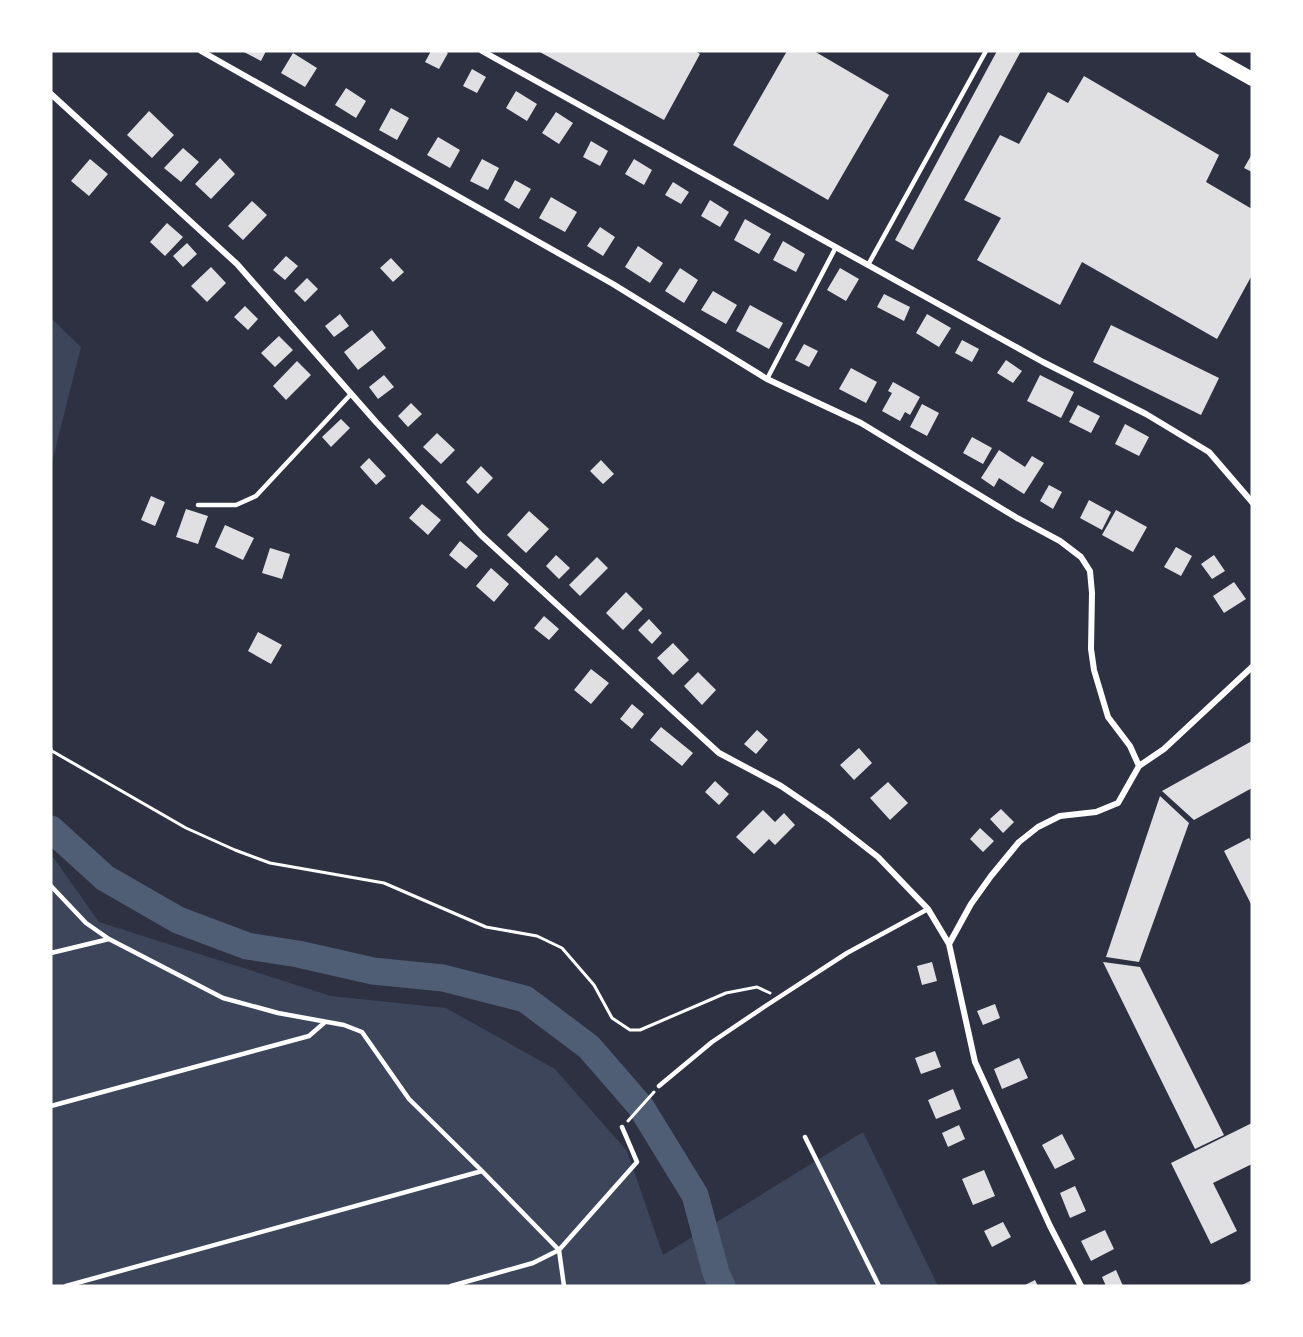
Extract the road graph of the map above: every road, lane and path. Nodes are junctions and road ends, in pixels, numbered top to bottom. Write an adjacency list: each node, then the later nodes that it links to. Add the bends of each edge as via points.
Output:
1 (201, 51): 9 (street, via 613,284)
2 (482, 51): 7 (street)
3 (986, 51): 8 (lane)
4 (1203, 51): 5 (main road)
5 (1252, 79)
6 (51, 94): 10 (street, via 237,264)
7 (836, 247): 8 (street); 9 (lane)
8 (868, 265): 11 (street, via 1146,414 1209,452)
9 (767, 379): 15 (street, via 861,423 1081,557 1090,571 1094,670 1108,717 1130,746)
10 (351, 394): 12 (lane, via 256,495 236,505); 17 (street, via 482,535 719,753 781,786 828,818 878,857)
11 (1252, 502)
12 (198, 505)
13 (1252, 667): 15 (street, via 1164,749)
14 (51, 749): 21 (path, via 186,828 235,850 270,863 384,883 486,927 537,936 562,948 594,986 612,1018 630,1030 640,1030 726,993 757,987)
15 (1139, 766): 19 (street, via 1118,802 1096,812 1060,816 1019,842 971,904)
16 (51, 886): 18 (lane, via 86,923)
17 (928, 909): 19 (street); 21 (lane, via 848,953)
18 (110, 939): 20 (lane); 22 (lane, via 223,998)
19 (949, 944): 33 (street, via 975,1062)
20 (51, 953)
21 (780, 997): 23 (lane, via 712,1042)
22 (324, 1023): 24 (lane, via 309,1036); 27 (lane, via 362,1032 409,1099)
23 (659, 1086): 25 (path)
24 (51, 1106)
25 (622, 1127): 28 (lane, via 637,1162)
26 (805, 1137): 32 (lane)
27 (482, 1171): 28 (lane); 29 (lane)
28 (559, 1250): 30 (lane, via 533,1263); 31 (lane)
29 (66, 1286)
30 (451, 1286)
31 (564, 1286)
32 (879, 1286)
33 (1081, 1286)

